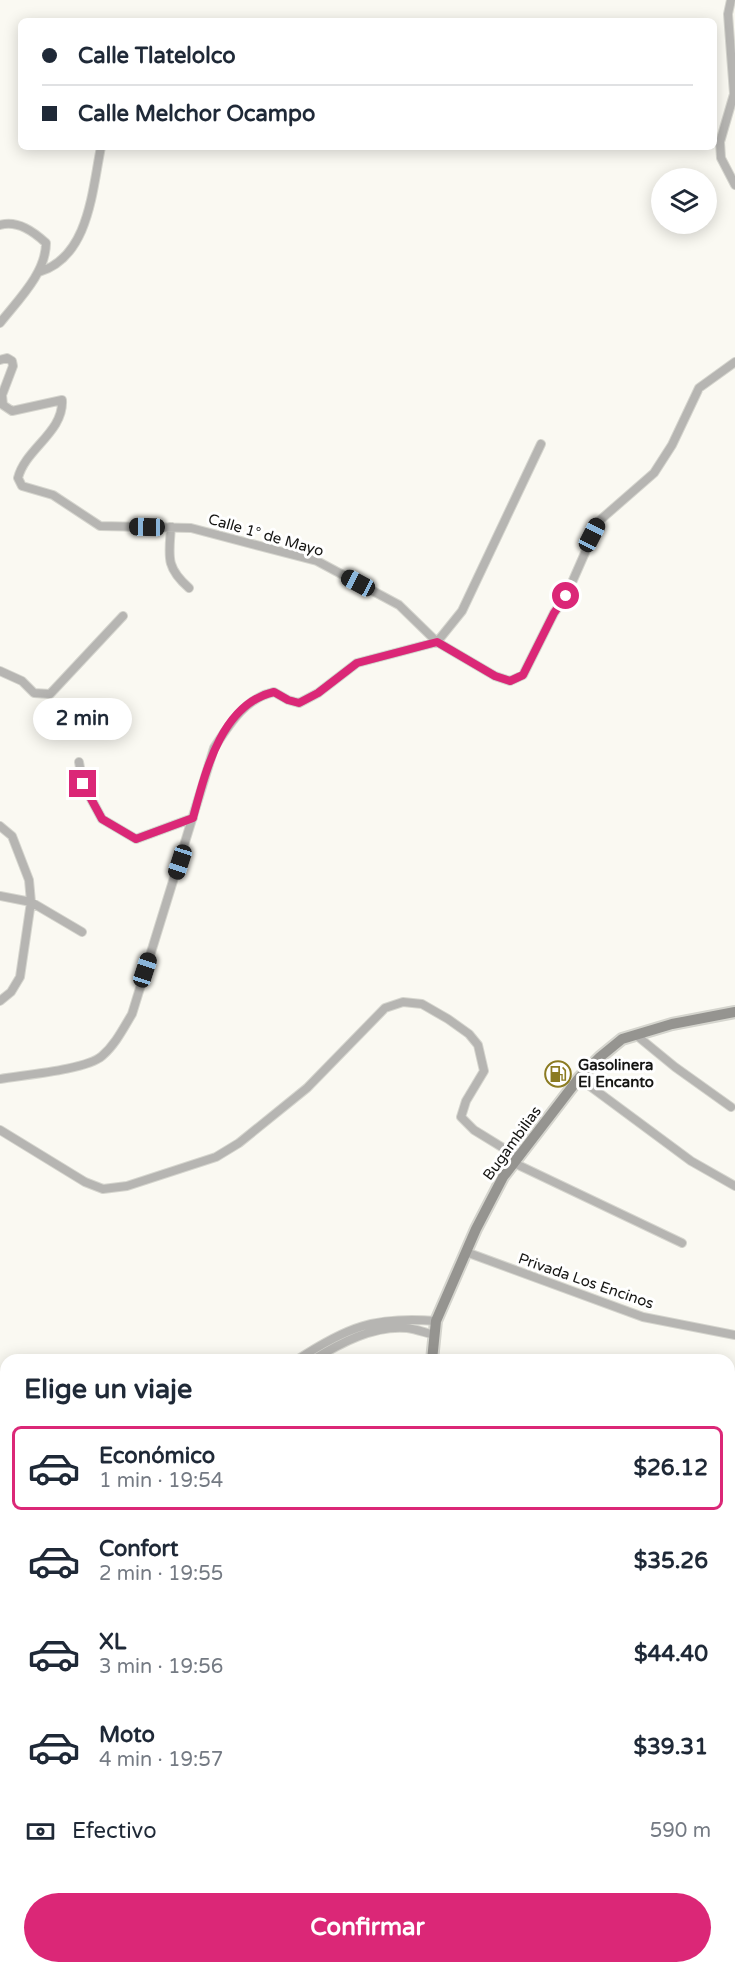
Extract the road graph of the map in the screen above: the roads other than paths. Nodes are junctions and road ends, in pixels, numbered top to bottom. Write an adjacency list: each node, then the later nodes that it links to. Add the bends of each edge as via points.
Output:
1 (732, 0): 3 (street, via 728,14 734,94 720,142 721,158)
2 (100, 150): 5 (street, via 79,238 52,268)
3 (735, 185)
4 (0, 225): 5 (street, via 7,223 32,230 46,243 46,257)
5 (39, 272): 6 (street)
6 (0, 323)
7 (0, 360): 10 (street, Calle 1° de Mayo, via 7,358 13,366 2,395 3,405 12,411 62,400 58,420 20,467 18,478 22,486 53,495 100,526)
8 (735, 362): 13 (street, Calle 1° de Mayo, via 699,388 654,473 599,521 566,596 523,675 510,681 495,676)
9 (541, 444): 13 (street, via 462,611)
10 (171, 527): 11 (street, via 169,562 176,577); 13 (street, Calle 1° de Mayo, via 191,528 317,561 399,605)
11 (189, 588)
12 (123, 616): 14 (street, via 50,694 34,693 22,681)
13 (437, 642): 16 (street, via 357,663 299,703 274,692 262,695 235,716 214,748)
14 (0, 671)
15 (79, 762): 16 (street, via 83,784 102,819 136,839)
16 (193, 818): 25 (street, via 132,1014 114,1044 99,1059 77,1066)
17 (0, 826): 19 (street, via 12,836 29,880)
18 (0, 896): 19 (street)
19 (31, 902): 20 (street); 21 (street, via 20,977)
20 (82, 932)
21 (0, 1001)
22 (735, 1012): 23 (main road, Bugambilias)
23 (636, 1035): 24 (main road, Bugambilias, via 622,1039); 26 (street)
24 (579, 1078): 28 (main road, Bugambilias); 29 (street, via 691,1161)
25 (0, 1079)
26 (731, 1107)
27 (0, 1130): 28 (street, via 86,1182 103,1189 127,1186 216,1156 239,1143 307,1088 385,1008 402,1002 422,1004 469,1034 478,1045 484,1071 461,1117)
28 (516, 1160): 30 (street); 31 (main road, Bugambilias, via 503,1177)
29 (735, 1186)
30 (682, 1243)
31 (466, 1252): 32 (main road, Bugambilias); 34 (street, Privada Los Encinos, via 643,1317)
32 (436, 1321): 33 (main road, Bugambilias); 35 (street, via 375,1322 348,1331)
33 (435, 1335): 36 (street, via 407,1328 377,1330); 37 (main road, Bugambilias)
34 (735, 1335)
35 (307, 1354)
36 (324, 1354)
37 (433, 1354)

